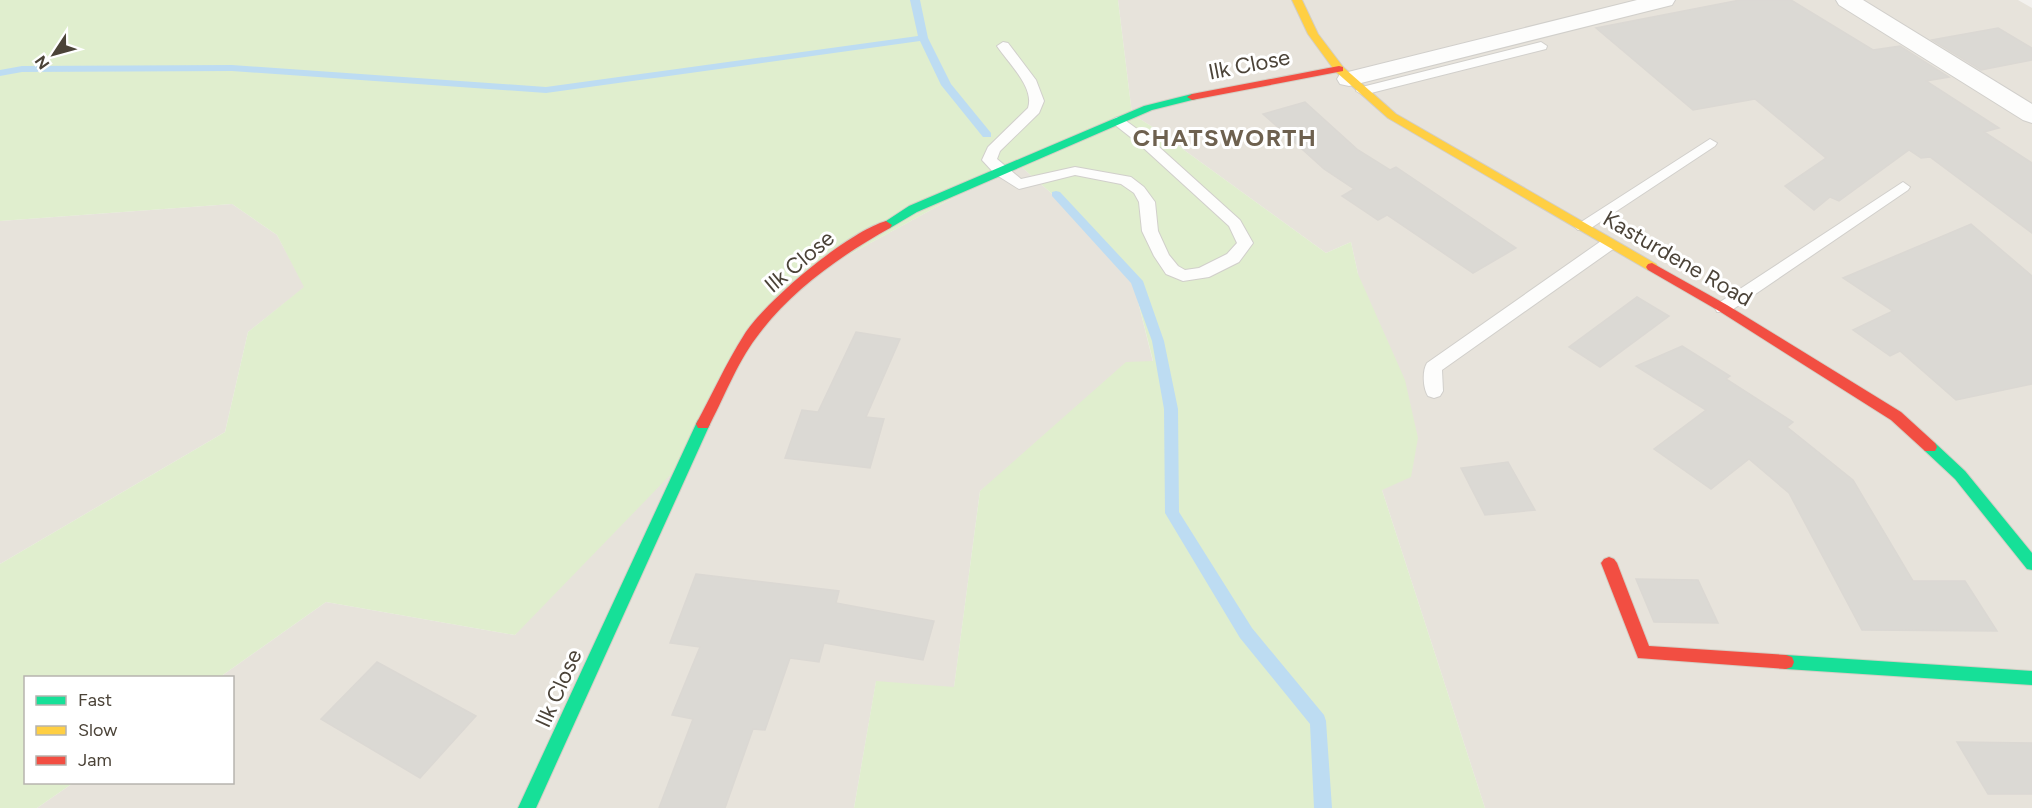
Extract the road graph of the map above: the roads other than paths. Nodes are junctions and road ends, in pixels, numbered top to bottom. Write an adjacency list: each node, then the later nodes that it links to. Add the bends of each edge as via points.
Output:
1 (1297, 0): 6 (street, Kasturdene Road, via 1313,34)
2 (1664, 0): 6 (street)
3 (1846, 0): 7 (street)
4 (1003, 46): 10 (lane, via 1029,80 1037,101 1034,110 993,150 989,160)
5 (1541, 46): 6 (lane)
6 (1350, 79): 8 (street, Ilk Close, via 1208,93 1148,108); 12 (street, Kasturdene Road, via 1392,116)
7 (2032, 115)
8 (1117, 121): 10 (street, Ilk Close); 10 (lane, via 1235,223 1245,243 1233,258 1203,273 1183,276 1172,270 1150,231 1148,202 1126,180 1075,171 1019,184)
9 (1710, 143): 12 (lane)
10 (1000, 171): 19 (street, Ilk Close, via 913,209 847,247 788,292 750,336 684,463)
11 (1903, 187): 14 (lane)
12 (1582, 227): 13 (street, Kasturdene Road)
13 (1610, 243): 14 (street, Kasturdene Road); 15 (lane, via 1433,367)
14 (1723, 308): 17 (street, Kasturdene Road, via 1896,417 1960,475)
15 (1434, 391)
16 (1609, 563): 18 (street, via 1644,653)
17 (2032, 564)
18 (2032, 678)
19 (527, 808)

